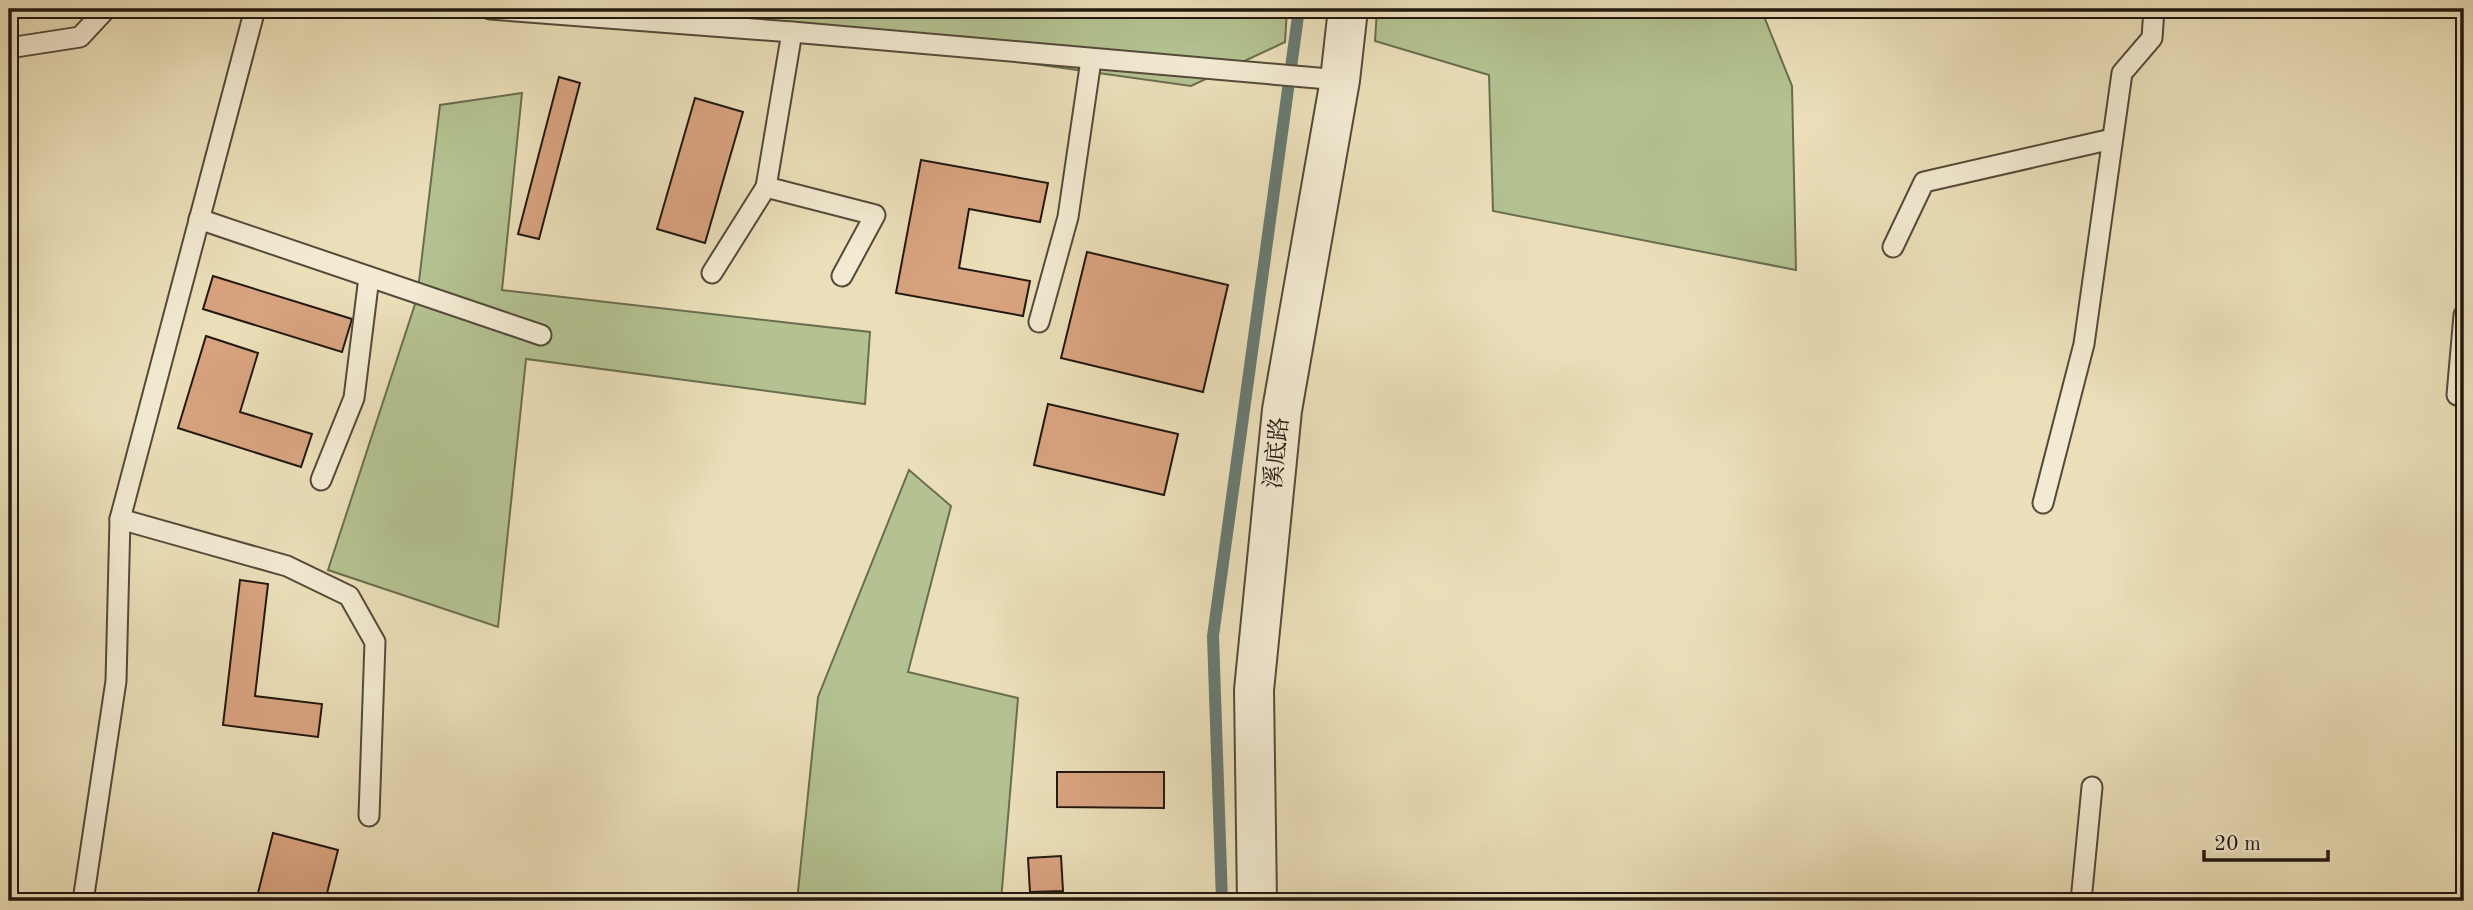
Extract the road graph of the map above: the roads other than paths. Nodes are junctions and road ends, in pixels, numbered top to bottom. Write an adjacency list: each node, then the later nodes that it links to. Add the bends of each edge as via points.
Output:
1 (106, 9): 7 (lane, via 80,37)
2 (255, 9): 12 (lane)
3 (490, 9): 6 (lane)
4 (1348, 9): 9 (street, 溪底路)
5 (2154, 9): 10 (lane, via 2152,38 2122,73)
6 (792, 32): 8 (lane); 11 (lane)
7 (9, 48)
8 (1091, 60): 9 (lane); 18 (lane, via 1068,217)
9 (1340, 80): 27 (street, 溪底路, via 1282,410 1272,503 1254,690)
10 (2112, 139): 13 (lane, via 1924,182); 22 (lane, via 2084,344)
11 (766, 187): 14 (lane); 15 (lane, via 875,215)
12 (199, 219): 16 (lane); 23 (lane)
13 (1893, 247)
14 (712, 273)
15 (842, 276)
16 (369, 277): 19 (lane); 21 (lane, via 354,398)
17 (2464, 315): 20 (lane)
18 (1039, 322)
19 (541, 335)
20 (2457, 395)
21 (321, 480)
22 (2043, 503)
23 (120, 519): 25 (lane, via 287,566 349,596 375,642); 26 (lane, via 116,681)
24 (2092, 787): 28 (lane)
25 (369, 816)
26 (83, 901)
27 (1257, 901)
28 (2081, 901)

